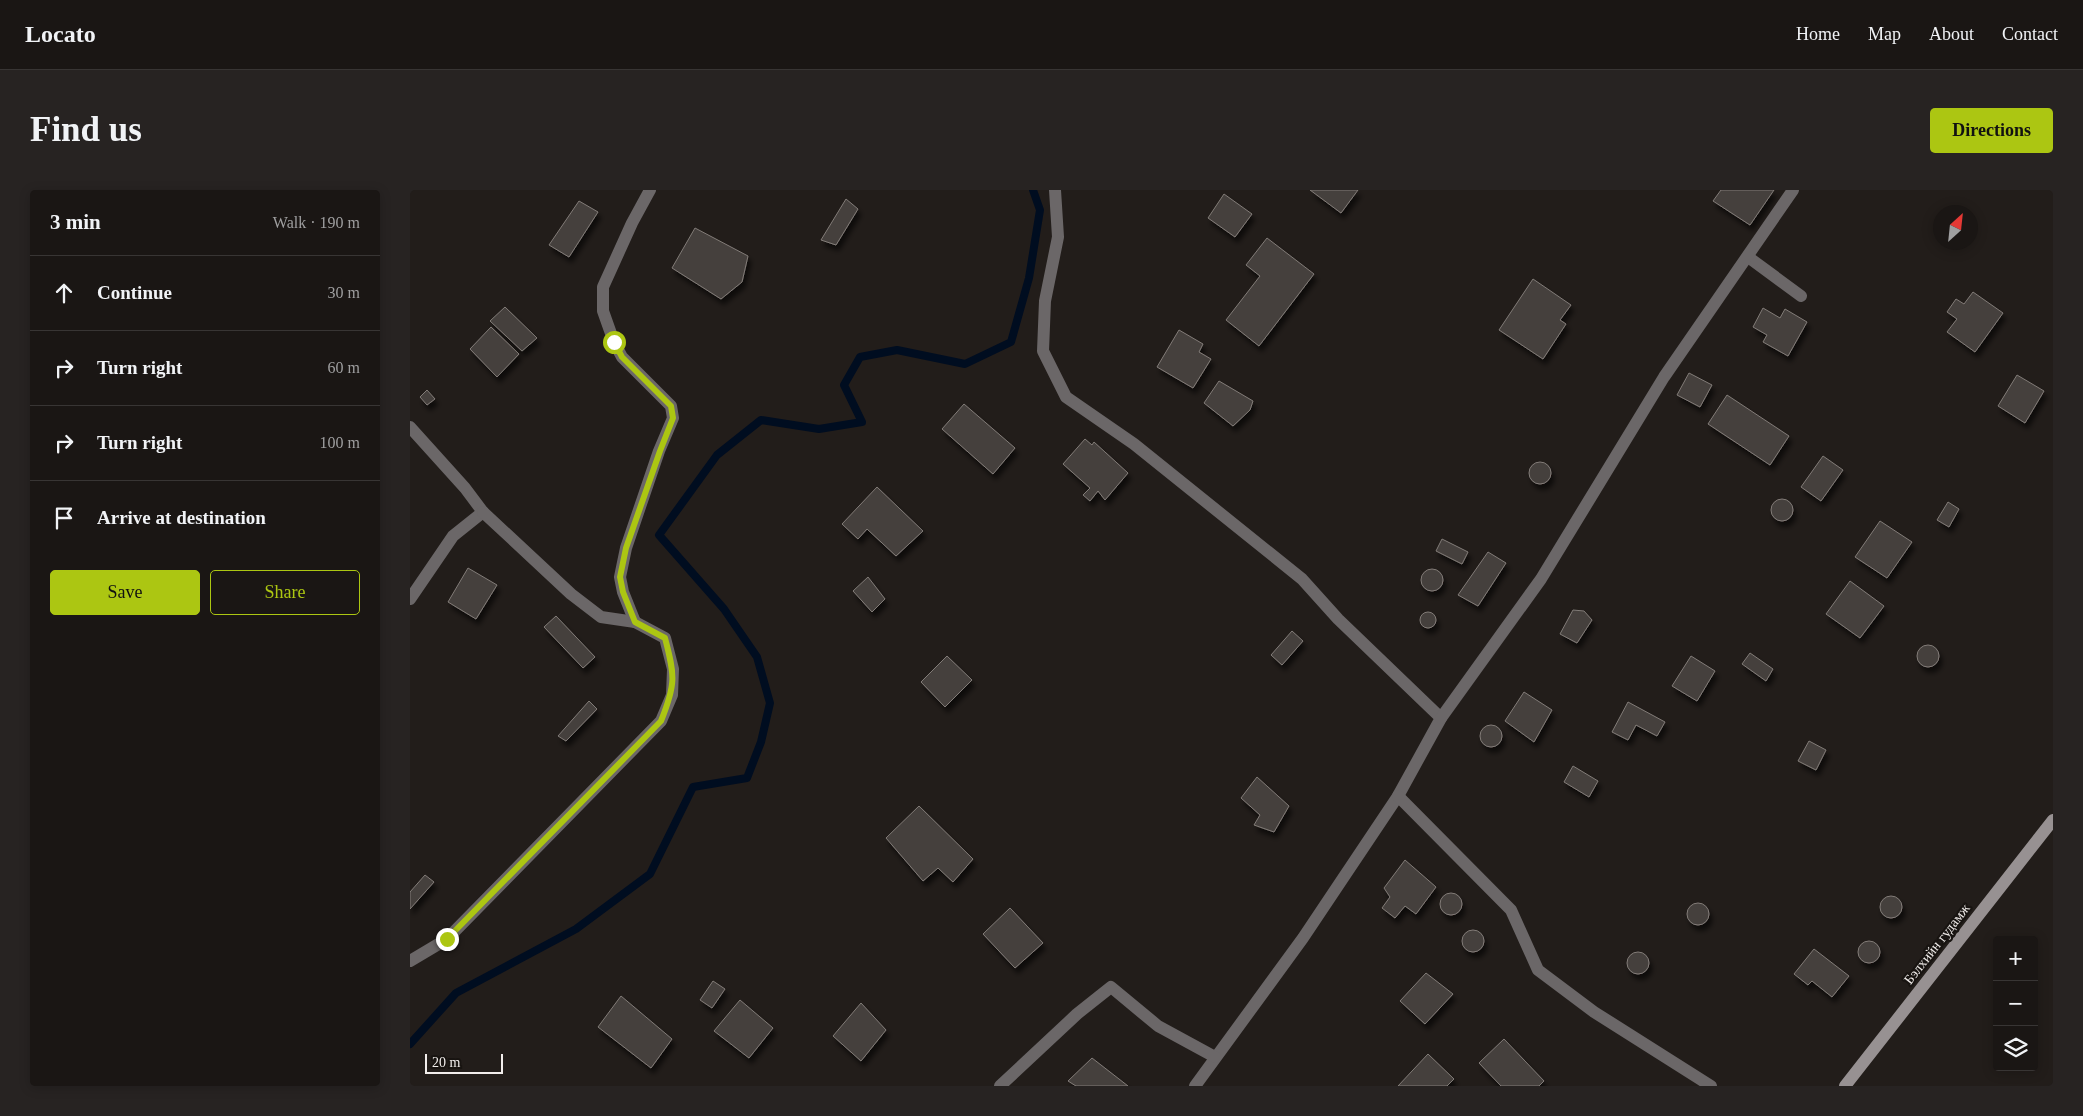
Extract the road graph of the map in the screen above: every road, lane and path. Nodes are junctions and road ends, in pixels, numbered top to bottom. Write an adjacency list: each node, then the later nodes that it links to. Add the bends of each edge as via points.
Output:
1 (650, 190): 9 (street, via 603,288 603,311 622,357 671,406 673,418 626,548 620,577)
2 (1054, 190): 10 (street, via 1058,237 1044,301 1043,351 1066,397 1134,444 1302,579 1338,619)
3 (1793, 190): 4 (street)
4 (1748, 257): 5 (street); 10 (street, via 1664,377 1541,579)
5 (1801, 296)
6 (410, 427): 7 (street)
7 (483, 512): 8 (street, via 453,536); 9 (street, via 570,594 601,617)
8 (410, 599)
9 (635, 622): 13 (street, via 665,638 673,669 672,695 661,721 447,939)
10 (1441, 718): 11 (street)
11 (1398, 796): 14 (street, via 1303,938); 17 (street, via 1510,910 1538,970 1594,1012)
12 (2053, 820): 18 (main road, Бэлхийн гудамж)
13 (410, 961)
14 (1214, 1057): 15 (street, via 1158,1026 1111,987); 16 (street)
15 (1000, 1086)
16 (1194, 1086)
17 (1711, 1086)
18 (1845, 1086)

